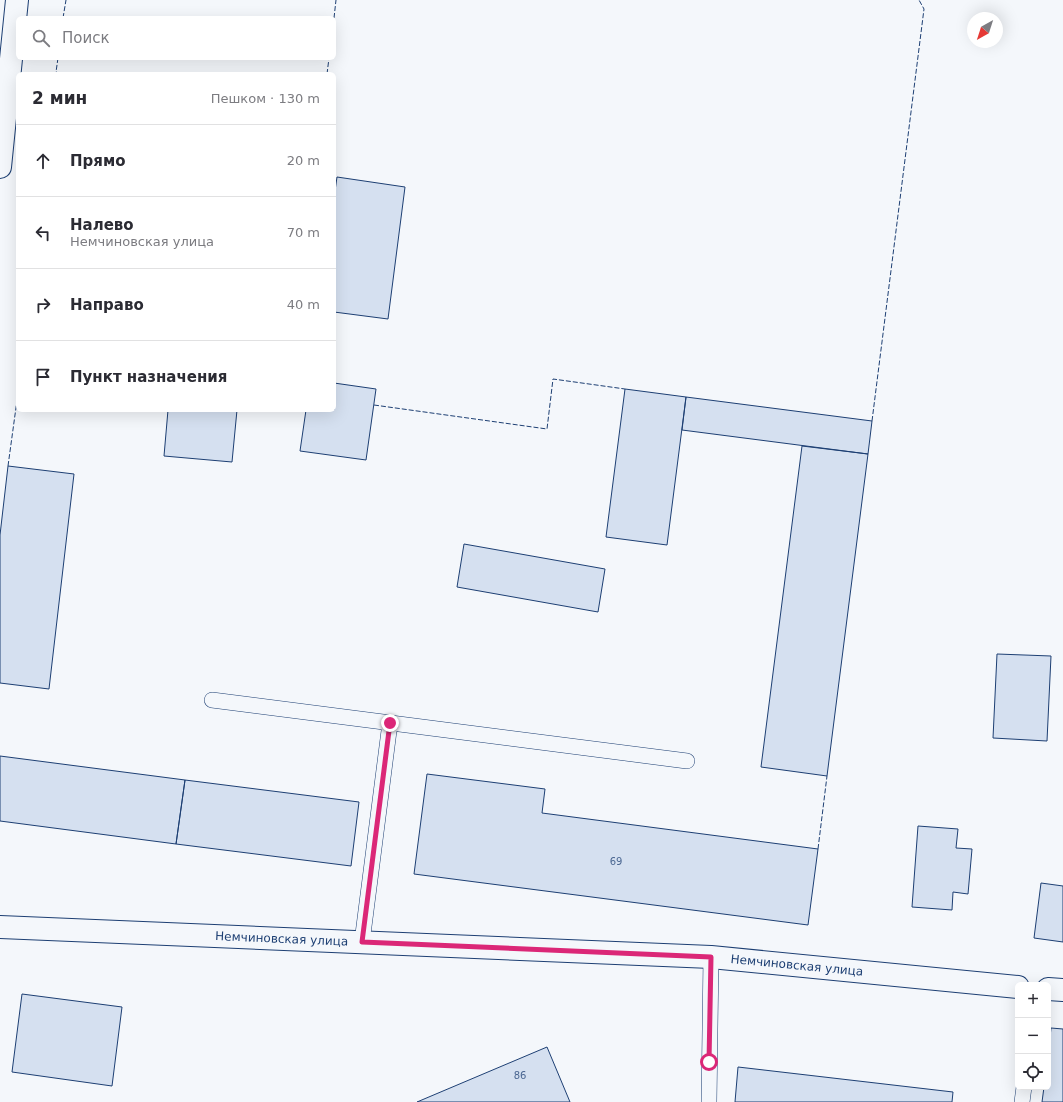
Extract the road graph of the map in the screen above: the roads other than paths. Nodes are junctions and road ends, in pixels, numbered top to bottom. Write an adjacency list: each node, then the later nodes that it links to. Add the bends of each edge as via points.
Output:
1 (17, 0): 2 (main road)
2 (0, 167)
3 (212, 700): 4 (lane)
4 (390, 723): 5 (lane); 7 (lane)
5 (688, 761)
6 (0, 927): 7 (main road, Немчиновская улица)
7 (362, 942): 8 (main road, Немчиновская улица)
8 (711, 957): 9 (main road, Немчиновская улица); 13 (lane)
9 (1015, 987)
10 (1051, 989): 11 (main road)
11 (1063, 990)
12 (1024, 1090): 14 (lane)
13 (709, 1102)
14 (1022, 1102)

